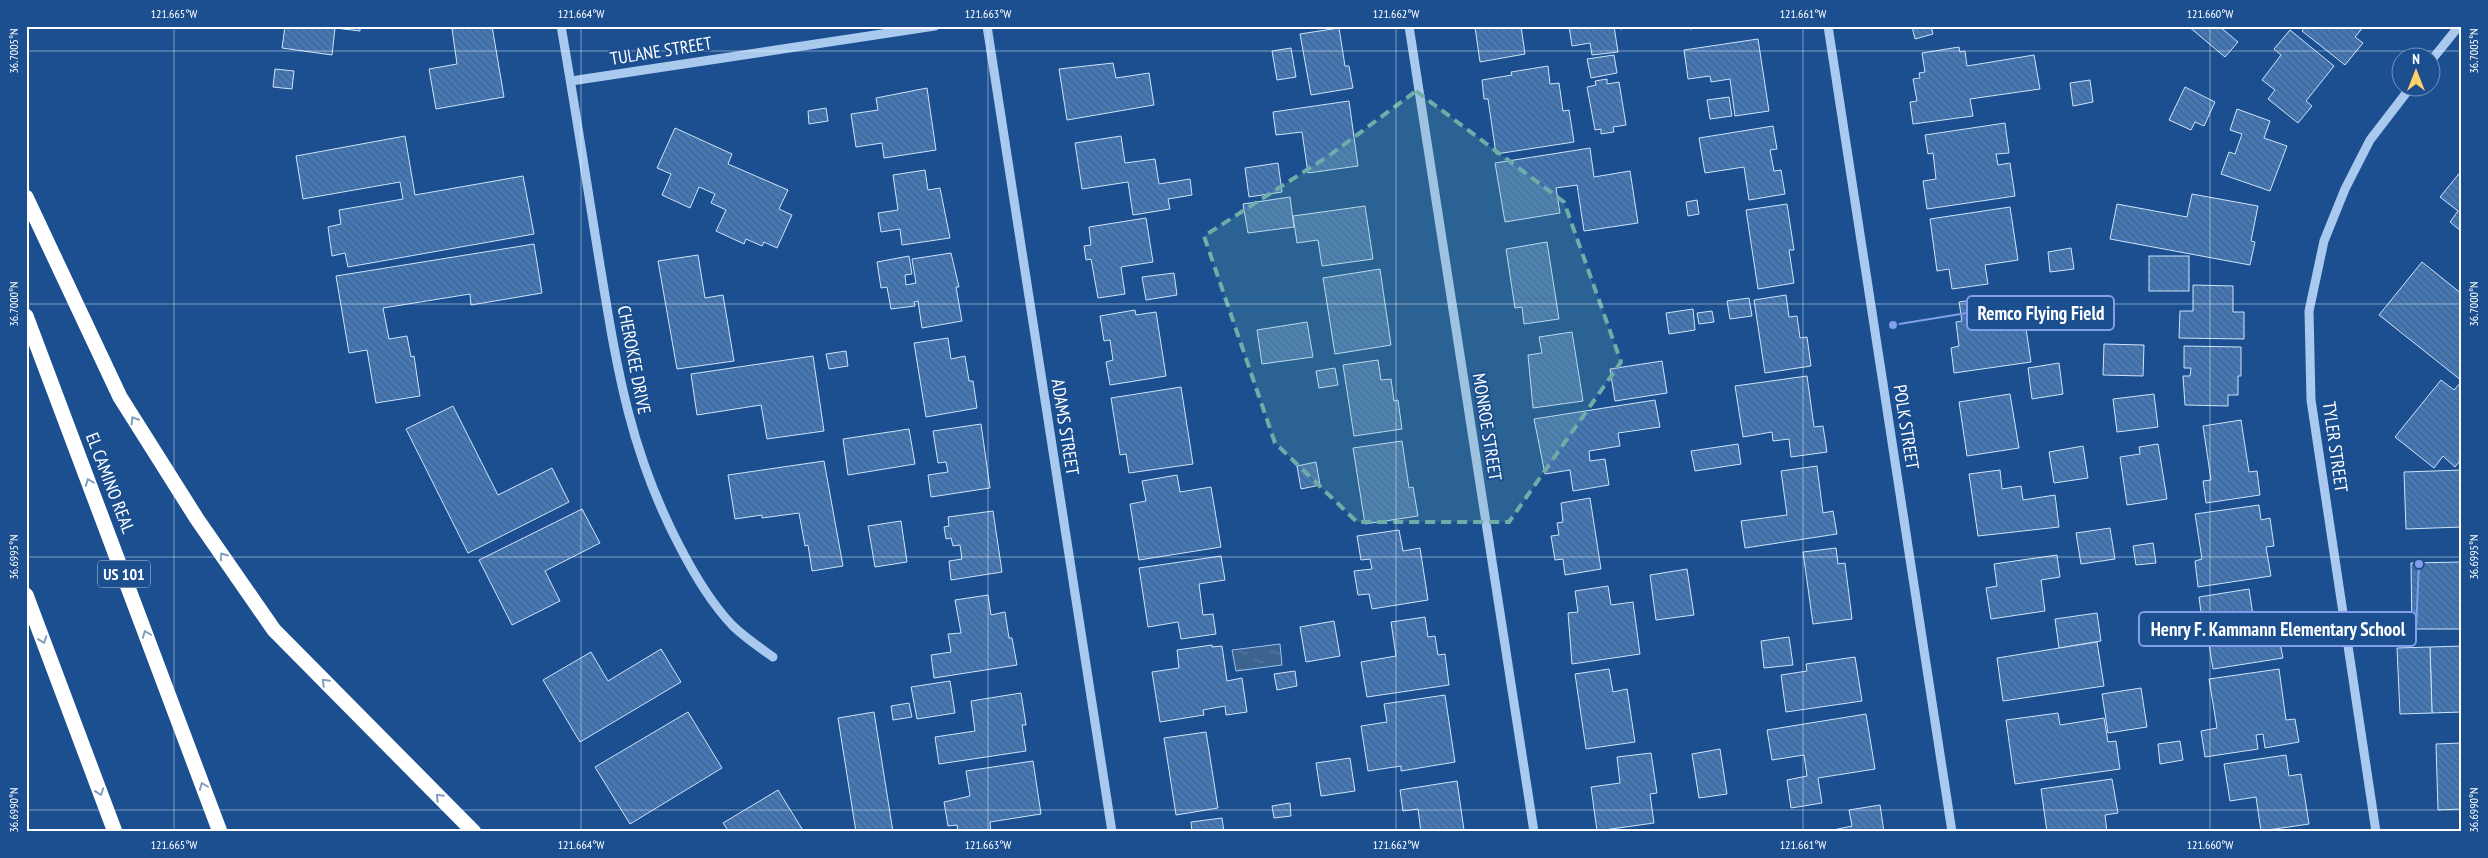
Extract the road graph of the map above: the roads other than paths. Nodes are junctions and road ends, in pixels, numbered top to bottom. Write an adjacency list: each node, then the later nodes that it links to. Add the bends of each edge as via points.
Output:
1 (561, 26): 8 (street, CHEROKEE DRIVE)
2 (935, 26): 8 (street, TULANE STREET)
3 (987, 26): 17 (street, ADAMS STREET)
4 (1409, 26): 18 (street, MONROE STREET)
5 (1828, 26): 19 (street, POLK STREET)
6 (2459, 26): 7 (street)
7 (2440, 50)
8 (571, 81): 13 (street, CHEROKEE DRIVE, via 610,334 639,455 670,528 702,586 733,626)
9 (2402, 98): 20 (street, TYLER STREET, via 2370,140 2344,189 2324,241 2310,311 2311,400)
10 (26, 197): 16 (highway, one-way to 10, via 274,630 197,519 120,397)
11 (26, 316): 15 (highway, EL CAMINO REAL / US 101, one-way to 11)
12 (26, 594): 14 (highway, one-way to 14)
13 (773, 657)
14 (115, 832)
15 (220, 832)
16 (474, 832)
17 (1112, 832)
18 (1534, 832)
19 (1952, 832)
20 (2376, 832)

